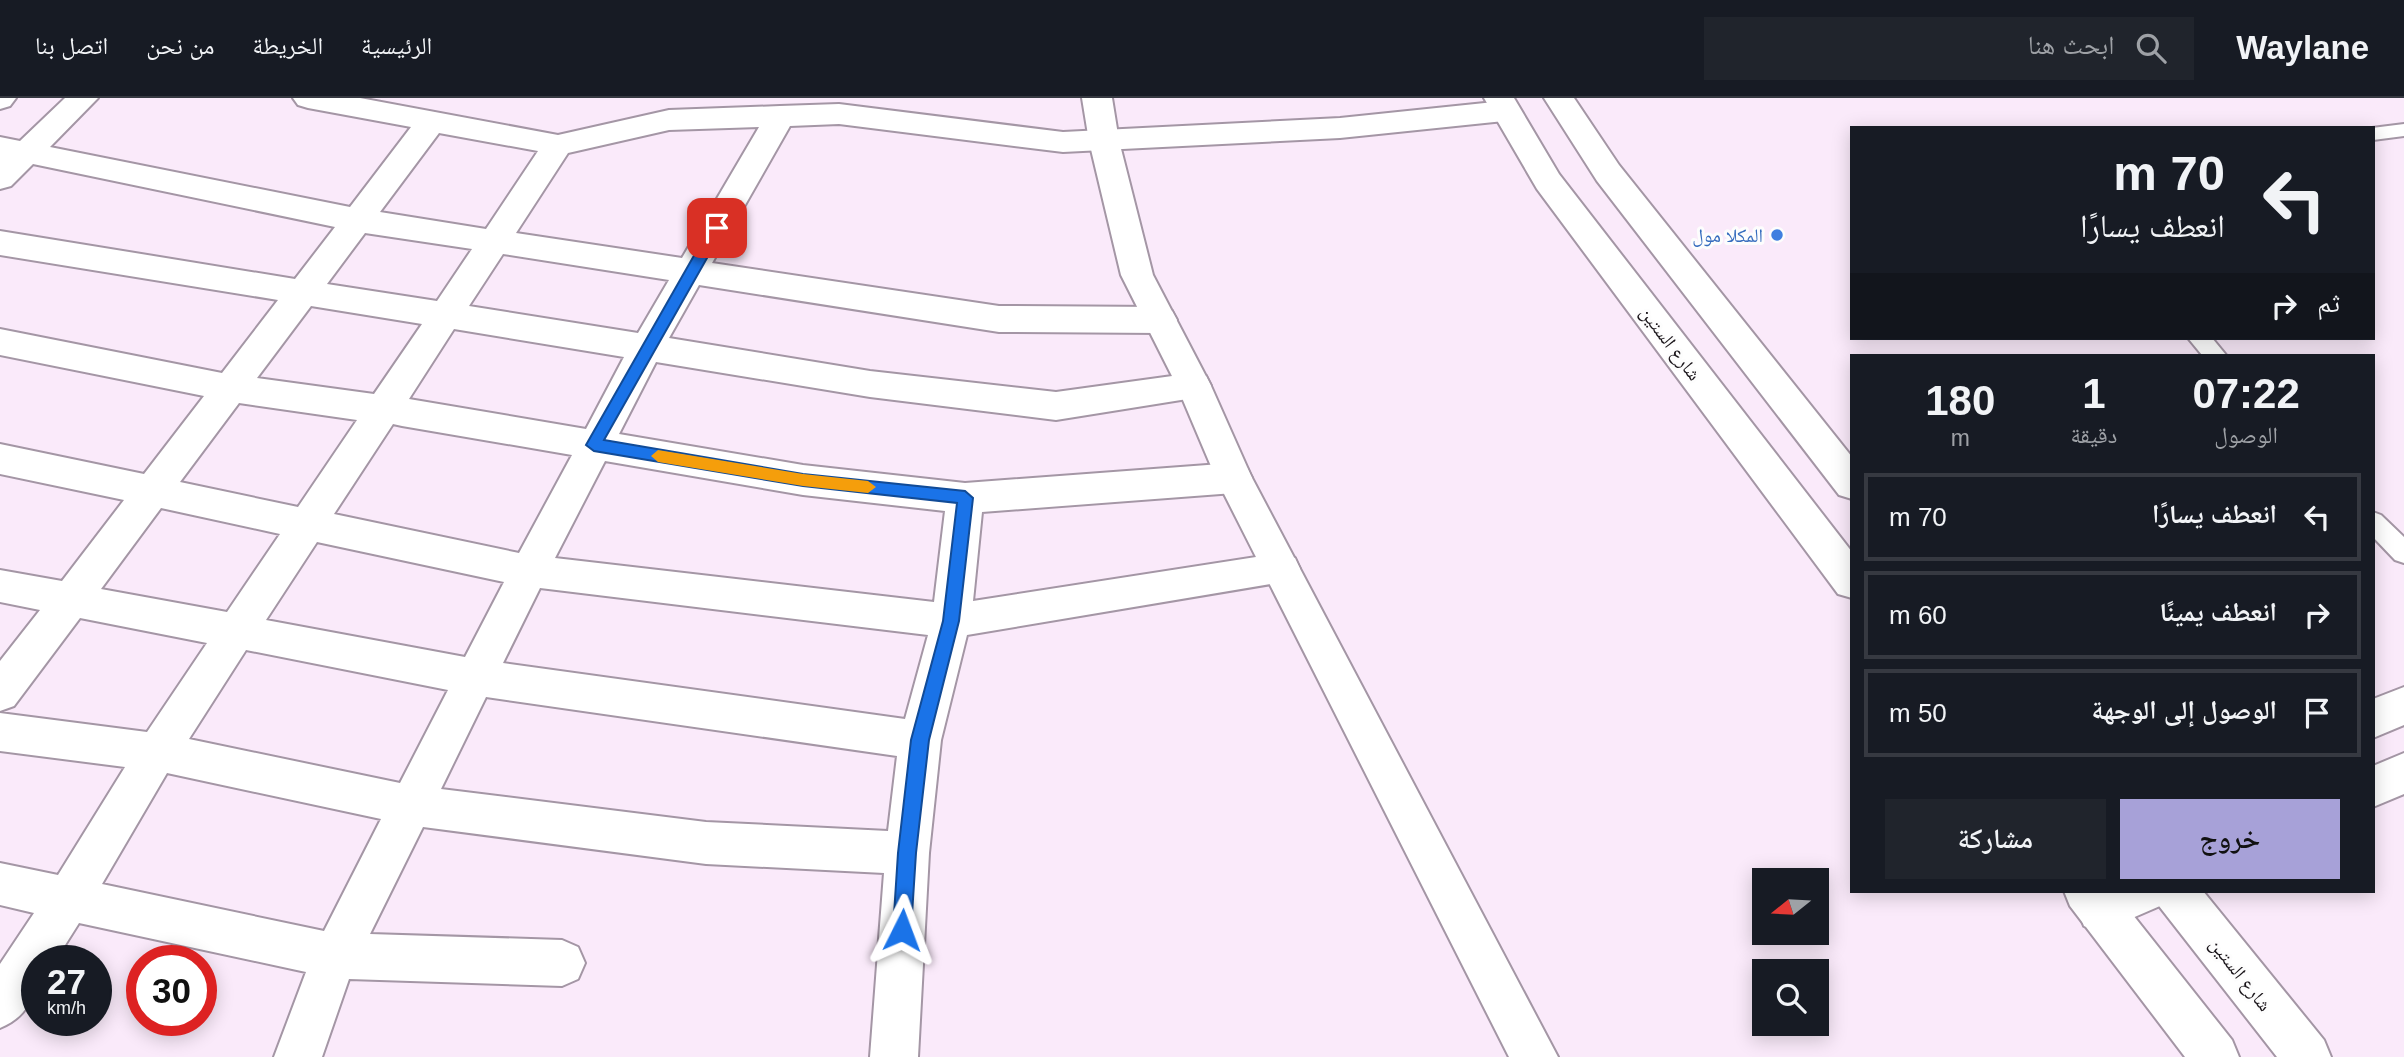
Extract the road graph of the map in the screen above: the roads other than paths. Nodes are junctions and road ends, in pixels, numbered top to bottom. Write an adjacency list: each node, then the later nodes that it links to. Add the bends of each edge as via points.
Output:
1 (83, 98): 13 (main road)
2 (1097, 98): 11 (main road)
3 (1559, 98): 32 (main road, via 1608,173)
4 (325, 100): 8 (main road)
5 (1501, 104): 11 (main road, via 1340,128); 40 (main road, شارع الستين, via 1548,181)
6 (954, 112): 7 (main road); 11 (main road, via 1063,142)
7 (780, 116): 12 (main road, via 668,120); 18 (main road)
8 (433, 120): 12 (main road); 15 (main road)
9 (2404, 130): 10 (lane)
10 (2375, 134)
11 (1104, 141): 21 (main road, via 1137,275)
12 (558, 145): 16 (main road)
13 (14, 149): 14 (main road); 15 (main road)
14 (0, 178)
15 (356, 220): 16 (main road); 19 (main road)
16 (494, 241): 18 (main road); 20 (main road)
17 (0, 243): 19 (main road)
18 (692, 272): 21 (main road, via 999,319); 24 (main road)
19 (303, 292): 20 (main road); 27 (main road)
20 (445, 315): 24 (main road); 28 (main road)
21 (1160, 320): 26 (main road)
22 (2201, 340): 25 (lane)
23 (0, 342): 27 (main road)
24 (647, 348): 26 (main road, via 870,384 1056,406); 29 (main road)
25 (2214, 354)
26 (1194, 386): 31 (main road)
27 (230, 388): 28 (main road); 33 (main road)
28 (382, 410): 29 (main road); 35 (main road)
29 (594, 445): 34 (main road, via 803,480); 39 (main road)
30 (0, 459): 33 (main road)
31 (1234, 478): 34 (main road); 38 (main road)
32 (1850, 481)
33 (153, 489): 35 (main road); 42 (main road)
34 (965, 498): 43 (main road)
35 (307, 523): 39 (main road); 44 (main road)
36 (2375, 524): 37 (lane)
37 (2404, 553)
38 (1281, 569): 43 (main road); 66 (main road)
39 (529, 571): 43 (main road); 45 (main road)
40 (1850, 579)
41 (0, 586): 42 (main road)
42 (71, 599): 44 (main road); 46 (main road)
43 (951, 621): 50 (main road)
44 (236, 631): 45 (main road); 51 (main road)
45 (475, 677): 50 (main road); 54 (main road)
46 (0, 693)
47 (2404, 705): 48 (main road)
48 (2375, 718)
49 (0, 732): 51 (main road)
50 (920, 740): 55 (main road)
51 (157, 752): 54 (main road); 59 (main road)
52 (2404, 773): 53 (main road)
53 (2375, 786)
54 (410, 805): 55 (main road, via 706,843); 61 (main road)
55 (907, 853): 65 (main road)
56 (0, 884): 59 (main road)
57 (2133, 893): 60 (main road)
58 (2177, 893): 68 (main road, شارع الستين)
59 (68, 900): 61 (main road); 63 (main road)
60 (2093, 900): 67 (main road)
61 (335, 956): 62 (main road); 64 (main road)
62 (562, 963)
63 (0, 1005)
64 (298, 1057)
65 (894, 1057)
66 (1534, 1057)
67 (2215, 1057)
68 (2307, 1057)

